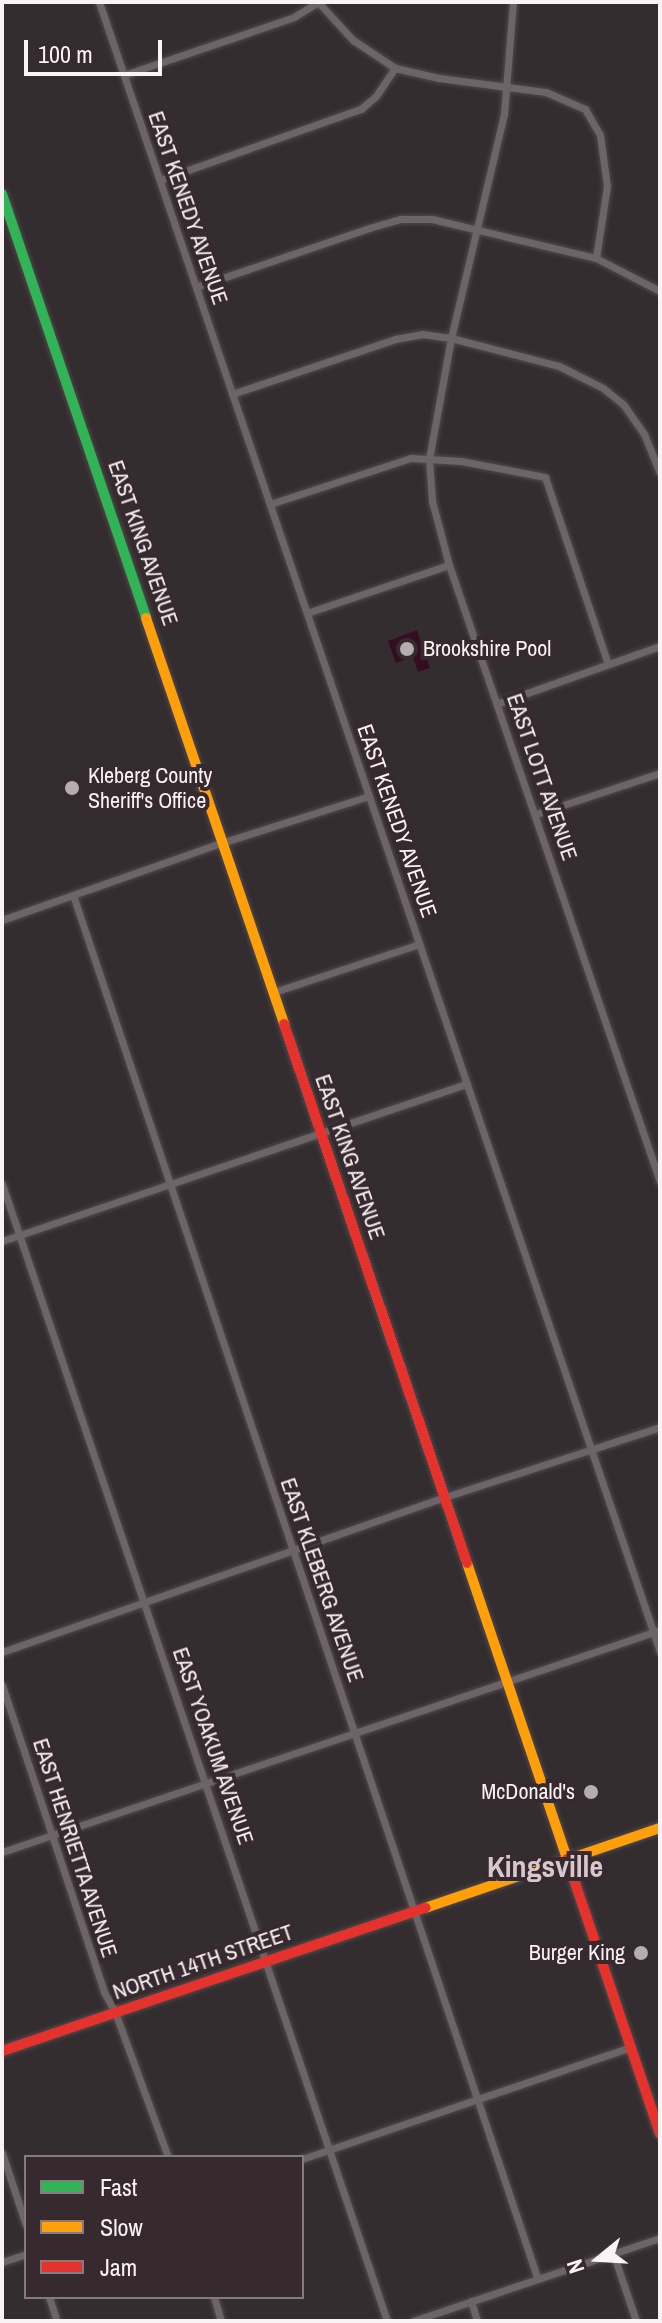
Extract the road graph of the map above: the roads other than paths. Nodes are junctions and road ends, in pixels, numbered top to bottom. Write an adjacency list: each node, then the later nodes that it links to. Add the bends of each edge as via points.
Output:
1 (99, 2): 5 (street, EAST KENEDY AVENUE)
2 (318, 2): 4 (street, via 353,40); 5 (street, via 294,17)
3 (513, 2): 6 (street, EAST LOTT AVENUE)
4 (395, 68): 6 (street); 7 (street, via 361,109)
5 (124, 75): 7 (street, EAST KENEDY AVENUE)
6 (508, 85): 9 (street, EAST LOTT AVENUE); 10 (street, via 569,99 594,120 607,186)
7 (160, 180): 11 (street, EAST KENEDY AVENUE)
8 (2, 194): 26 (main road, EAST KING AVENUE)
9 (478, 230): 10 (street); 11 (street, via 432,219 401,219); 13 (street, EAST LOTT AVENUE)
10 (596, 258): 12 (street)
11 (196, 287): 14 (street, EAST KENEDY AVENUE)
12 (660, 291)
13 (451, 338): 14 (street, via 422,334 395,339); 15 (street, EAST LOTT AVENUE); 16 (street, via 559,366 603,388 623,404 644,434)
14 (232, 394): 17 (street, EAST KENEDY AVENUE)
15 (429, 459): 17 (street, via 391,462); 18 (street, EAST LOTT AVENUE, via 432,501); 21 (street, via 545,477)
16 (660, 473)
17 (270, 504): 19 (street, EAST KENEDY AVENUE)
18 (449, 565): 19 (street); 22 (street, EAST LOTT AVENUE)
19 (307, 613): 24 (street, EAST KENEDY AVENUE)
20 (660, 646): 21 (street)
21 (608, 664): 22 (street)
22 (499, 703): 25 (street, EAST LOTT AVENUE)
23 (660, 774): 25 (street)
24 (369, 796): 26 (street); 29 (street, EAST KENEDY AVENUE)
25 (536, 814): 33 (street, EAST LOTT AVENUE)
26 (224, 842): 27 (street); 30 (main road, EAST KING AVENUE)
27 (73, 895): 28 (street); 34 (street, EAST KLEBERG AVENUE)
28 (2, 920)
29 (419, 944): 30 (street); 31 (street, EAST KENEDY AVENUE)
30 (274, 992): 32 (main road, EAST KING AVENUE)
31 (467, 1084): 32 (street); 39 (street, EAST KENEDY AVENUE)
32 (321, 1133): 34 (street); 40 (main road, EAST KING AVENUE)
33 (660, 1182)
34 (170, 1183): 36 (street); 41 (street, EAST KLEBERG AVENUE)
35 (2, 1184): 36 (street, EAST YOAKUM AVENUE)
36 (19, 1235): 37 (street); 42 (street, EAST YOAKUM AVENUE)
37 (2, 1241)
38 (660, 1427): 39 (street)
39 (591, 1450): 40 (street); 43 (street, EAST KENEDY AVENUE)
40 (445, 1497): 41 (street); 46 (main road, EAST KING AVENUE)
41 (291, 1550): 42 (street); 48 (street, EAST KLEBERG AVENUE)
42 (145, 1601): 44 (street); 49 (street, EAST YOAKUM AVENUE)
43 (657, 1631): 45 (street, EAST KENEDY AVENUE); 46 (street)
44 (2, 1652)
45 (660, 1652)
46 (505, 1681): 48 (street); 53 (main road, EAST KING AVENUE)
47 (2, 1685): 51 (street, EAST HENRIETTA AVENUE)
48 (356, 1733): 49 (street); 54 (street, EAST KLEBERG AVENUE)
49 (207, 1781): 51 (street); 55 (street, EAST YOAKUM AVENUE)
50 (660, 1828): 53 (main road, NORTH 14TH STREET)
51 (51, 1835): 52 (street); 56 (street, EAST HENRIETTA AVENUE)
52 (2, 1852)
53 (567, 1859): 54 (main road, NORTH 14TH STREET); 57 (main road, EAST KING AVENUE)
54 (416, 1911): 55 (main road, NORTH 14TH STREET); 59 (street, EAST KLEBERG AVENUE)
55 (267, 1961): 56 (main road, NORTH 14TH STREET); 61 (street, EAST YOAKUM AVENUE)
56 (115, 2012): 58 (main road, NORTH 14TH STREET); 63 (street, EAST HENRIETTA AVENUE)
57 (631, 2047): 59 (street); 60 (main road, EAST KING AVENUE)
58 (2, 2051)
59 (480, 2099): 61 (street); 70 (street, EAST KLEBERG AVENUE)
60 (660, 2134)
61 (331, 2149): 64 (street); 76 (street, EAST YOAKUM AVENUE)
62 (2, 2153): 65 (street)
63 (167, 2155)
64 (304, 2158)
65 (24, 2219)
66 (660, 2238): 67 (street)
67 (613, 2253): 70 (street); 79 (street)
68 (24, 2255): 69 (street)
69 (2, 2262)
70 (537, 2277): 73 (street)
71 (50, 2299): 74 (street)
72 (215, 2299): 75 (street)
73 (471, 2301): 77 (street); 78 (street)
74 (57, 2321)
75 (221, 2321)
76 (387, 2321)
77 (413, 2321)
78 (477, 2321)
79 (636, 2321)

